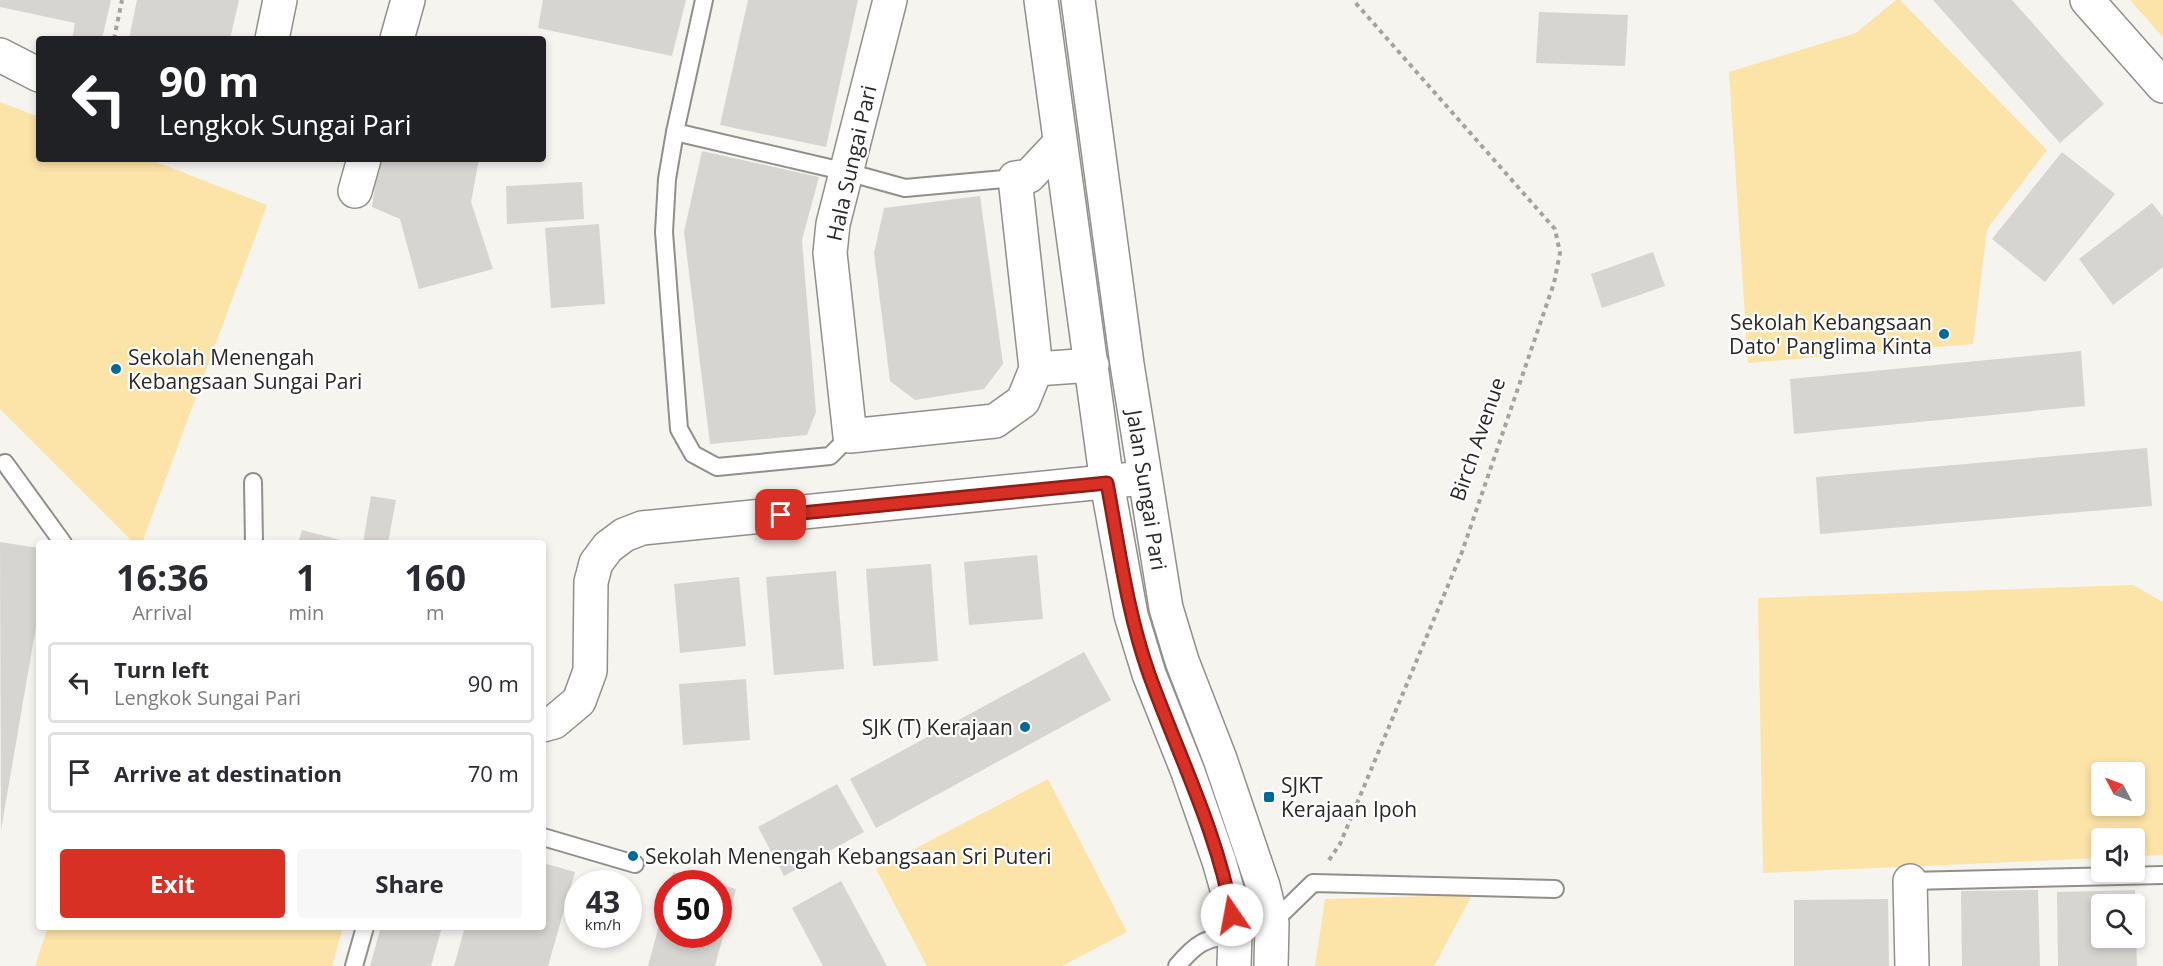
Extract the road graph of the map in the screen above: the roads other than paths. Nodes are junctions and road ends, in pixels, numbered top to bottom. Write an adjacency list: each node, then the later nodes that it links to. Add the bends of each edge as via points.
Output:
1 (280, 0): 8 (main road)
2 (408, 0): 9 (main road)
3 (704, 0): 13 (lane)
4 (890, 0): 16 (main road, Hala Sungai Pari)
5 (1041, 0): 14 (main road, Jalan Sungai Pari)
6 (1078, 0): 23 (main road, Jalan Sungai Pari)
7 (2087, 0): 12 (main road)
8 (273, 36)
9 (398, 36)
10 (0, 55): 11 (main road)
11 (36, 73)
12 (2163, 86)
13 (675, 132): 16 (lane); 21 (lane, via 664,232 679,429 693,454 717,467 830,456)
14 (1060, 143): 17 (main road, via 1029,177); 19 (main road, Jalan Sungai Pari)
15 (363, 162): 18 (main road)
16 (847, 172): 17 (lane, via 905,188); 21 (main road, Hala Sungai Pari, via 833,224 830,253)
17 (1015, 178): 20 (main road)
18 (355, 191)
19 (1092, 365): 20 (main road); 25 (main road, Jalan Sungai Pari)
20 (1036, 369): 21 (main road, via 1023,400 995,422)
21 (850, 436)
22 (5, 463): 26 (lane)
23 (1144, 478): 25 (main road); 29 (main road, Jalan Sungai Pari, via 1166,608)
24 (252, 482): 27 (lane)
25 (1107, 483): 28 (main road, via 642,528 624,535 608,547 593,573 590,671 579,701); 30 (main road, Jalan Sungai Pari, via 1133,623)
26 (61, 540)
27 (254, 540)
28 (546, 724)
29 (1208, 729): 30 (main road); 36 (main road, Jalan Sungai Pari)
30 (1175, 740): 38 (main road, Jalan Sungai Pari, via 1219,861)
31 (546, 838): 32 (lane)
32 (635, 864)
33 (2163, 875): 34 (lane)
34 (1910, 881): 43 (main road)
35 (1555, 889): 36 (lane, via 1313,883)
36 (1272, 923): 42 (main road, Jalan Sungai Pari)
37 (364, 930): 39 (lane)
38 (1235, 933): 40 (lane, via 1197,945); 41 (main road, Jalan Sungai Pari)
39 (354, 966)
40 (1177, 966)
41 (1234, 966)
42 (1271, 966)
43 (1912, 966)

